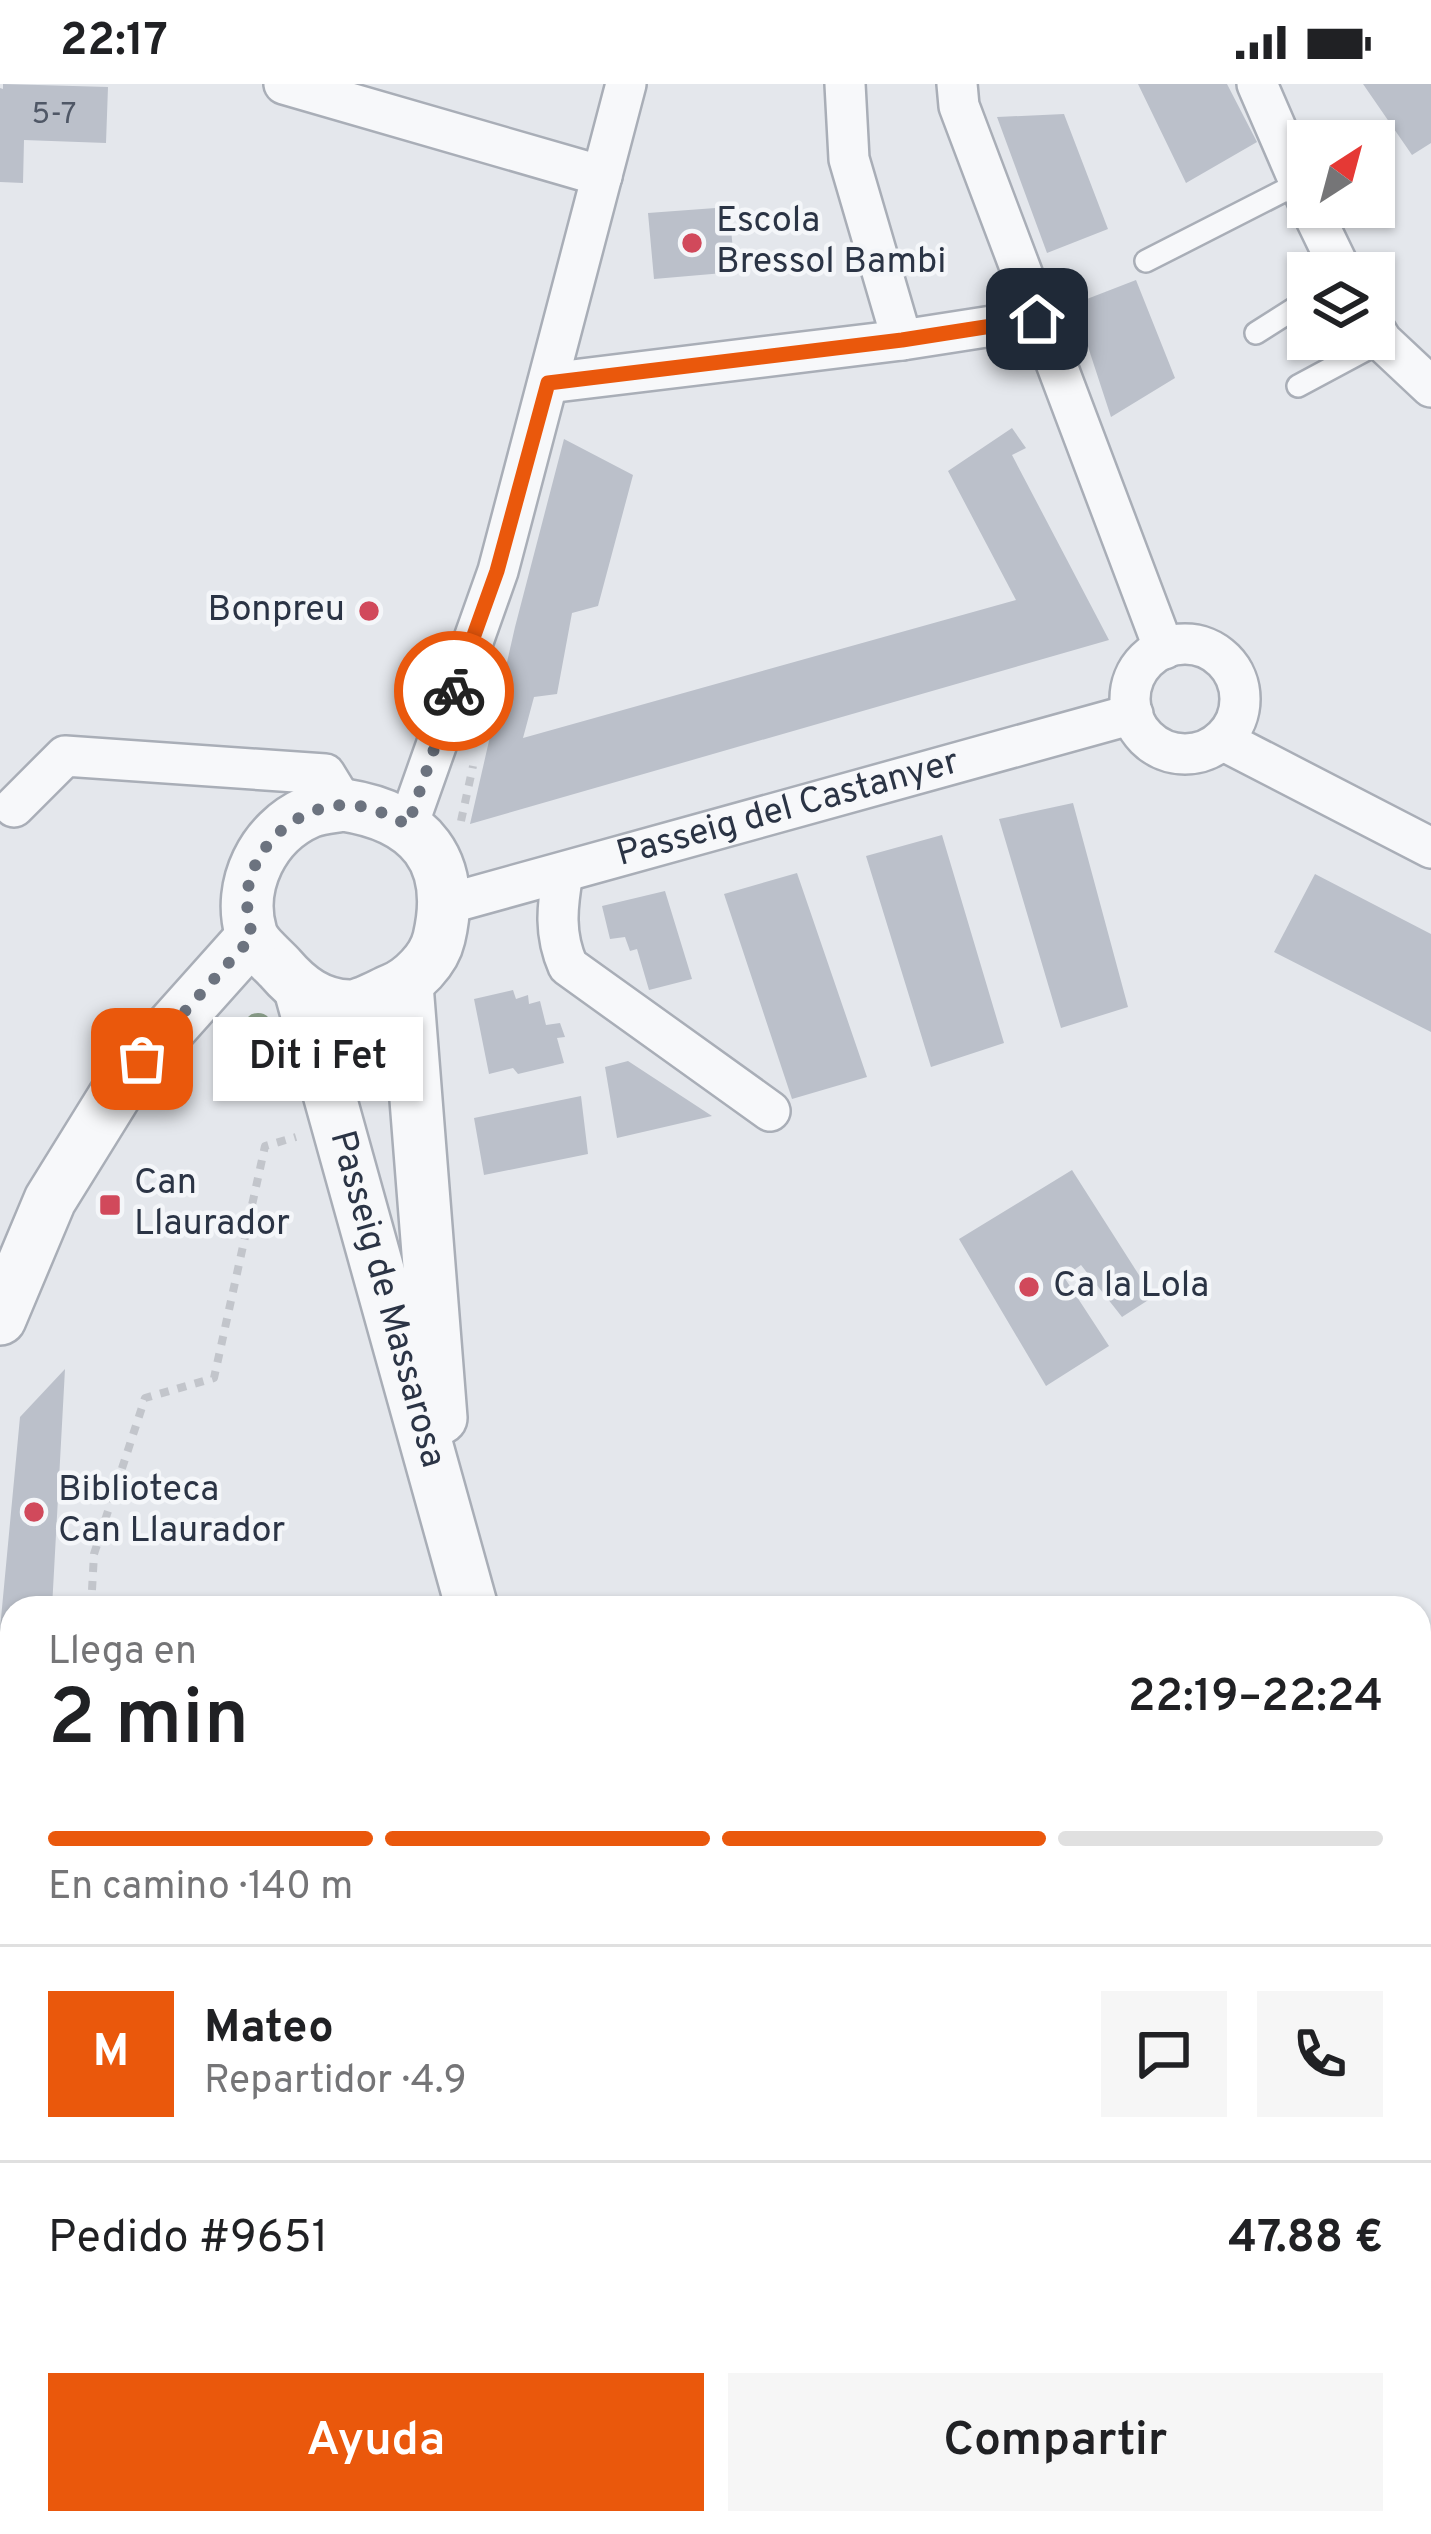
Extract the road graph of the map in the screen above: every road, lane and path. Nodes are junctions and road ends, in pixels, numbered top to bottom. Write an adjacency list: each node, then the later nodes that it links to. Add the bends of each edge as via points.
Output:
1 (284, 84): 6 (street)
2 (626, 84): 8 (street)
3 (845, 84): 14 (street, via 849,159)
4 (957, 84): 12 (street)
5 (1257, 84): 7 (street)
6 (325, 90): 8 (street)
7 (1287, 153)
8 (602, 176): 17 (street)
9 (1287, 205): 10 (lane)
10 (1146, 261)
11 (1287, 314): 13 (lane)
12 (1037, 319): 14 (street); 20 (street)
13 (1256, 334)
14 (902, 340): 17 (street)
15 (1395, 352): 19 (street)
16 (1339, 360): 18 (lane)
17 (548, 383): 26 (street, via 497,571)
18 (1298, 386)
19 (1431, 387)
20 (1164, 649): 21 (street, via 1136,676); 22 (street, via 1202,647 1232,670 1240,707)
21 (1132, 714): 22 (street, via 1150,742 1170,752 1203,751); 29 (street, Passeig del Castanyer)
22 (1222, 740): 28 (street)
23 (476, 756): 27 (path)
24 (344, 805): 25 (street, via 325,774 65,756); 26 (street); 31 (street, via 283,827 257,859 247,898)
25 (14, 808)
26 (408, 825): 30 (street, via 436,860)
27 (461, 838)
28 (1431, 848)
29 (563, 873): 30 (street, Passeig del Castanyer); 34 (street, via 556,914 568,966)
30 (446, 904): 32 (street, via 436,949)
31 (252, 937): 33 (street); 36 (street, via 125,1079 50,1201)
32 (407, 985): 33 (street, via 351,1006); 37 (street, Passeig de Massarosa)
33 (302, 993): 35 (street, Passeig de Massarosa)
34 (770, 1111)
35 (338, 1125): 37 (street, Passeig de Massarosa); 38 (path, via 265,1146 214,1378 146,1398 94,1554)
36 (0, 1319)
37 (451, 1538): 39 (street, Passeig de Massarosa)
38 (92, 1596)
39 (468, 1596)

